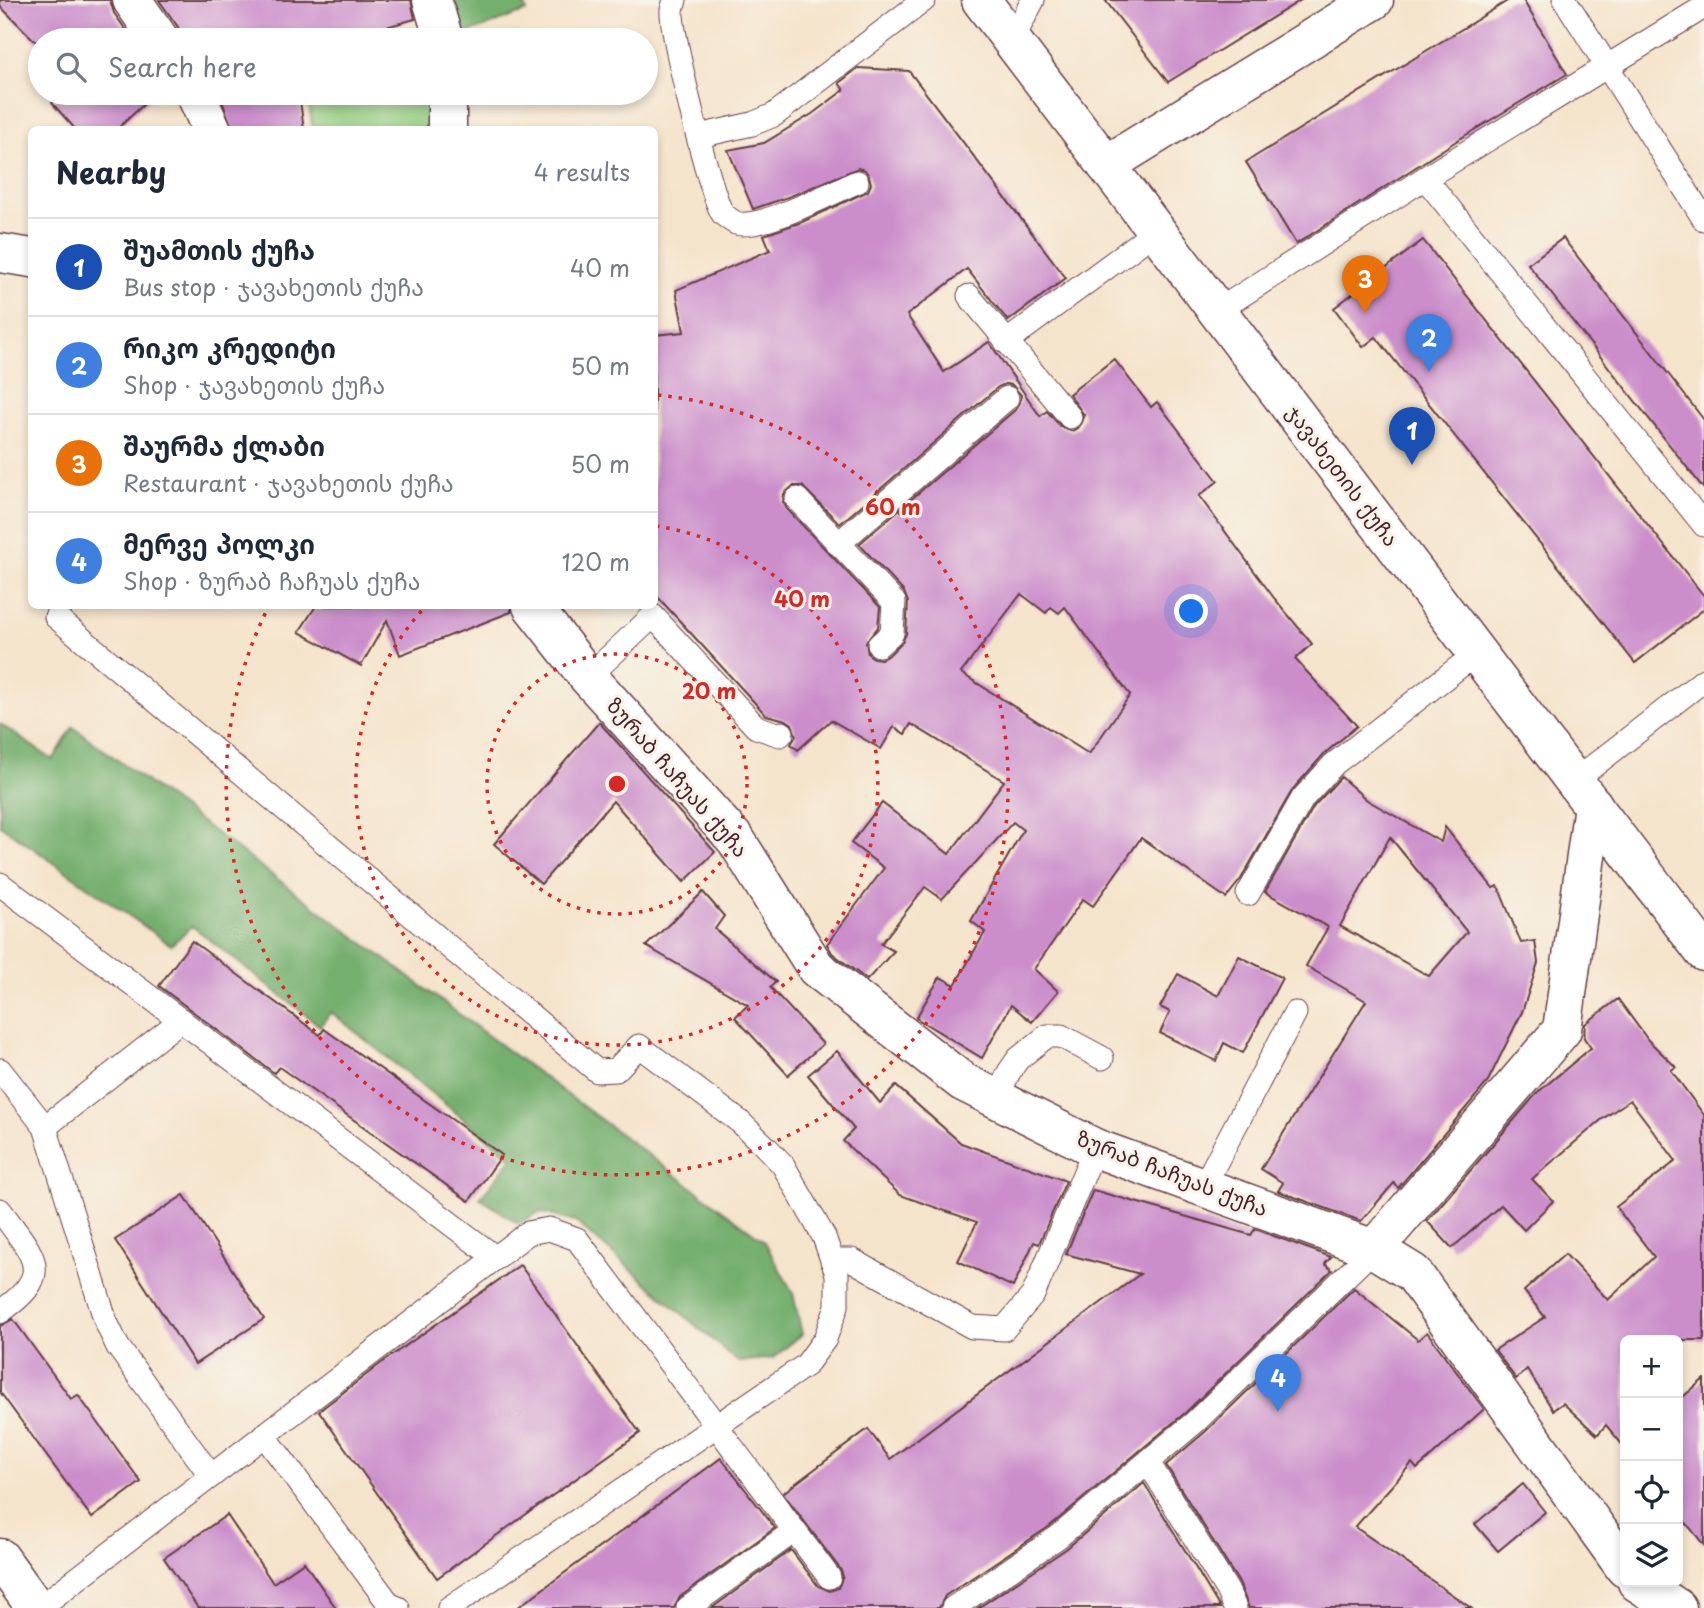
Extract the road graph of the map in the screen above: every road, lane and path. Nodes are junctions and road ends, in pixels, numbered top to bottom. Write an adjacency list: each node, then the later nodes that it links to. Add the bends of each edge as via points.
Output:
1 (132, 0): 10 (street)
2 (432, 0): 11 (street)
3 (675, 0): 18 (lane, via 672,10 678,46)
4 (924, 0): 18 (lane, via 774,115)
5 (981, 0): 12 (street, ჯავახეთის ქუჩა)
6 (1033, 0): 12 (lane)
7 (1374, 0): 19 (street)
8 (1565, 0): 13 (lane)
9 (1704, 7): 13 (lane)
10 (152, 28)
11 (440, 28)
12 (1012, 41): 19 (street, ჯავახეთის ქუჩა)
13 (1607, 68): 20 (lane); 22 (lane)
14 (201, 105): 16 (street)
15 (447, 105): 17 (street)
16 (210, 126)
17 (447, 126)
18 (699, 136): 21 (lane, via 723,214 736,223 771,219)
19 (1106, 165): 23 (street, ჯავახეთის ქუჩა)
20 (1426, 178): 27 (lane); 32 (lane)
21 (857, 182)
22 (1704, 219)
23 (1156, 231): 27 (street, ჯავახეთის ქუჩა); 28 (lane)
24 (0, 254): 25 (street)
25 (28, 258)
26 (969, 296): 28 (lane)
27 (1217, 311): 37 (street, ჯავახეთის ქუჩა)
28 (1006, 342): 30 (lane)
29 (1007, 398): 33 (lane)
30 (1070, 417)
31 (797, 499): 33 (lane)
32 (1704, 525)
33 (838, 544): 36 (lane, via 894,602 892,633)
34 (534, 609): 38 (street, ზურაბ ჩაჩუას ქუჩა)
35 (57, 617): 56 (lane, via 597,1071 617,1070 639,1045 740,1122 783,1165)
36 (879, 645)
37 (1477, 653): 41 (street, ჯავახეთის ქუჩა); 43 (lane, via 1334,764 1303,799)
38 (588, 677): 40 (lane, via 653,616 756,727); 49 (street, ზურაბ ჩაჩუას ქუჩა, via 736,840 816,968 963,1082)
39 (1704, 680): 41 (lane)
40 (782, 733)
41 (1583, 793): 44 (street, ჯავახეთის ქუჩა); 54 (street, via 1562,1030)
42 (0, 884): 46 (lane)
43 (1248, 894)
44 (1704, 952)
45 (1295, 1013): 52 (lane)
46 (181, 1020): 50 (lane); 55 (lane)
47 (1102, 1058): 49 (lane, via 1060,1036 1047,1036 1018,1059)
48 (0, 1070): 50 (lane)
49 (998, 1098): 51 (street, ზურაბ ჩაჩუას ქუჩა)
50 (44, 1127): 61 (lane, via 111,1335)
51 (1095, 1148): 52 (street, ზურაბ ჩაჩუას ქუჩა); 56 (lane, via 1034,1295 1004,1329 972,1327 852,1260)
52 (1203, 1187): 54 (street, ზურაბ ჩაჩუას ქუჩა)
53 (0, 1210): 57 (lane, via 30,1251 36,1268 31,1285)
54 (1374, 1249): 60 (lane); 64 (street, ზურაბ ჩაჩუას ქუჩა, via 1413,1273)
55 (496, 1258): 58 (lane, via 528,1233 549,1229 577,1239); 59 (lane)
56 (832, 1260): 58 (lane, via 837,1306 825,1339 806,1365)
57 (0, 1312)
58 (716, 1426): 62 (lane); 69 (lane)
59 (264, 1435): 61 (lane); 68 (lane, via 390,1605)
60 (1148, 1462): 71 (lane, via 1058,1537); 72 (lane)
61 (211, 1476): 67 (lane)
62 (794, 1531): 65 (lane); 70 (lane)
63 (0, 1558): 67 (street)
64 (1620, 1561)
65 (829, 1577)
66 (1645, 1587): 73 (street)
67 (38, 1608)
68 (398, 1608)
69 (449, 1608)
70 (688, 1608)
71 (954, 1608)
72 (1234, 1608)
73 (1677, 1608)

